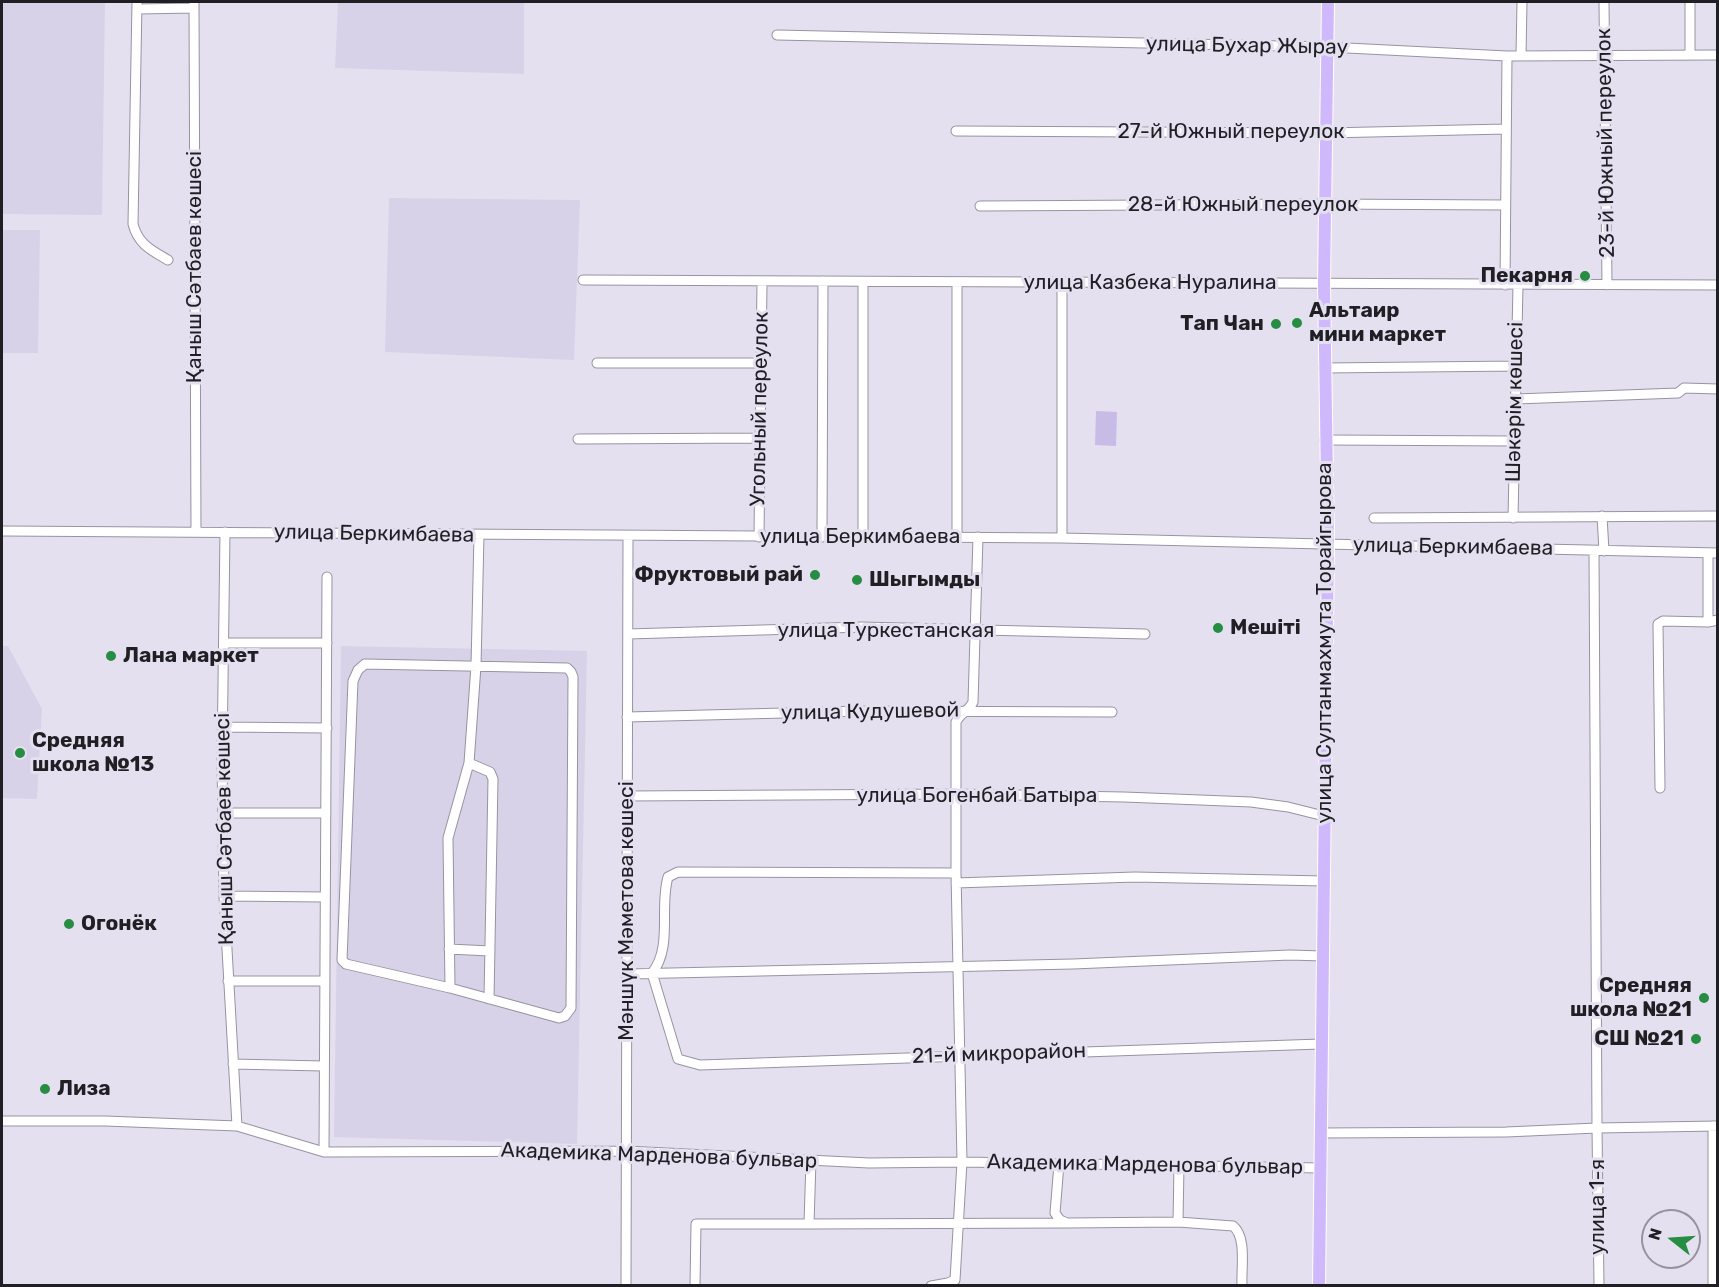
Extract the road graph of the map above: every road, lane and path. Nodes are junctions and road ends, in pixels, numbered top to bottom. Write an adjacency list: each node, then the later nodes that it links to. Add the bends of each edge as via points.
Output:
1 (1328, 2): 8 (main road, улица Султанмахмута Торайгырова)
2 (1522, 2): 11 (street)
3 (1604, 2): 12 (street, 23-й Южный переулок)
4 (1690, 2): 13 (street)
5 (137, 5): 6 (street); 20 (street, via 133,224 142,244)
6 (194, 5): 47 (street, Қаныш Сәтбаев көшесі)
7 (777, 35): 8 (street, улица Бухар Жырау)
8 (1327, 47): 10 (street, улица Бухар Жырау); 16 (main road, улица Султанмахмута Торайгырова)
9 (1718, 55): 13 (street, улица Бухар Жырау)
10 (1507, 56): 11 (street, улица Бухар Жырау); 14 (street)
11 (1521, 56): 12 (street, улица Бухар Жырау)
12 (1604, 56): 13 (street, улица Бухар Жырау); 30 (street, 23-й Южный переулок)
13 (1690, 56)
14 (1506, 129): 16 (street, 27-й Южный переулок); 18 (street)
15 (956, 131): 16 (street, 27-й Южный переулок)
16 (1326, 133): 17 (main road, улица Султанмахмута Торайгырова)
17 (1324, 204): 18 (street, 28-й Южный переулок); 19 (street, 28-й Южный переулок); 27 (main road, улица Султанмахмута Торайгырова)
18 (1505, 205): 28 (street)
19 (980, 206)
20 (168, 260)
21 (583, 280): 22 (street, улица Казбека Нуралина)
22 (762, 281): 23 (street, улица Казбека Нуралина); 33 (street, Угольный переулок)
23 (823, 281): 24 (street, улица Казбека Нуралина); 52 (street)
24 (863, 282): 25 (street, улица Казбека Нуралина); 53 (street)
25 (957, 282): 26 (street, улица Казбека Нуралина); 54 (street)
26 (1062, 284): 27 (street, улица Казбека Нуралина); 56 (street)
27 (1323, 284): 28 (street, улица Казбека Нуралина); 35 (main road, улица Султанмахмута Торайгырова)
28 (1504, 285): 29 (street, улица Казбека Нуралина)
29 (1518, 285): 30 (street, улица Казбека Нуралина); 34 (street, Шәкәрім көшесі)
30 (1607, 285): 31 (street, улица Казбека Нуралина)
31 (1718, 285)
32 (597, 363): 33 (street)
33 (761, 363): 38 (street, Угольный переулок)
34 (1517, 366): 35 (street); 37 (street, Шәкәрім көшесі)
35 (1324, 368): 40 (main road, улица Султанмахмута Торайгырова)
36 (1718, 389): 37 (street)
37 (1516, 399): 41 (street, Шәкәрім көшесі)
38 (760, 438): 39 (street); 51 (street, Угольный переулок)
39 (578, 439)
40 (1325, 440): 41 (street); 57 (main road, улица Султанмахмута Торайгырова)
41 (1515, 441): 45 (street, Шәкәрім көшесі)
42 (1602, 516): 43 (street); 45 (street); 58 (street, улица 1-я)
43 (1718, 516)
44 (1374, 518): 45 (street)
45 (1513, 518)
46 (2, 531): 47 (street, улица Беркимбаева)
47 (196, 532): 48 (street, улица Беркимбаева)
48 (225, 532): 49 (street, улица Беркимбаева); 65 (street, Қаныш Сәтбаев көшесі)
49 (479, 535): 50 (street, улица Беркимбаева); 67 (street)
50 (628, 536): 51 (street, улица Беркимбаева); 63 (street, Мәншүк Мәметова көшесі)
51 (759, 537): 52 (street, улица Беркимбаева)
52 (822, 537): 53 (street, улица Беркимбаева)
53 (863, 537): 54 (street, улица Беркимбаева)
54 (957, 537): 55 (street, улица Беркимбаева)
55 (978, 537): 56 (street, улица Беркимбаева); 62 (street)
56 (1062, 538): 57 (street, улица Беркимбаева)
57 (1328, 544): 58 (street, улица Беркимбаева); 79 (main road, улица Султанмахмута Торайгырова)
58 (1599, 551): 59 (street, улица Беркимбаева); 102 (street, улица 1-я)
59 (1713, 553): 61 (street)
60 (327, 577): 66 (street)
61 (1713, 621): 74 (street, via 1658,624)
62 (975, 630): 63 (street, улица Туркестанская, via 862,627); 64 (street, улица Туркестанская); 68 (street, via 973,702)
63 (627, 634): 70 (street, Мәншүк Мәметова көшесі)
64 (1145, 634)
65 (224, 643): 66 (street); 71 (street, Қаныш Сәтбаев көшесі)
66 (327, 643): 72 (street)
67 (476, 666): 73 (street); 93 (street, via 365,664 353,681 342,960); 94 (street, via 567,669 573,677 571,1008 559,1017)
68 (968, 711): 69 (street, улица Кудушевой); 70 (street, улица Кудушевой); 75 (street, via 956,722)
69 (1112, 712)
70 (627, 717): 76 (street, Мәншүк Мәметова көшесі)
71 (223, 727): 72 (street); 77 (street, Қаныш Сәтбаев көшесі)
72 (327, 728): 78 (street)
73 (469, 763): 85 (street, via 448,838); 86 (street, via 490,771 493,779)
74 (1660, 788)
75 (956, 794): 76 (street, улица Богенбай Батыра); 79 (street, улица Богенбай Батыра, via 1251,802); 80 (street)
76 (627, 796): 90 (street, Мәншүк Мәметова көшесі)
77 (223, 813): 78 (street); 83 (street, Қаныш Сәтбаев көшесі)
78 (326, 813): 84 (street)
79 (1324, 816): 81 (main road, улица Султанмахмута Торайгырова)
80 (956, 873): 82 (street); 89 (street, via 678,872 668,877 665,888 665,929 659,964)
81 (1324, 881): 82 (street, via 1135,877); 87 (main road, улица Султанмахмута Торайгырова)
82 (956, 883): 88 (street)
83 (224, 896): 84 (street); 91 (street, Қаныш Сәтбаев көшесі)
84 (324, 897): 92 (street)
85 (449, 949): 86 (street); 93 (street)
86 (490, 951): 94 (street)
87 (1323, 956): 88 (street); 95 (main road, улица Султанмахмута Торайгырова)
88 (958, 966): 89 (street); 96 (street)
89 (652, 973): 90 (street); 96 (street, 21-й микрорайон, via 678,1059 700,1065)
90 (627, 974): 104 (street, Мәншүк Мәметова көшесі)
91 (228, 981): 92 (street); 97 (street, Қаныш Сәтбаев көшесі)
92 (324, 981): 98 (street)
93 (450, 988): 94 (street)
94 (489, 999)
95 (1321, 1044): 96 (street, 21-й микрорайон); 103 (main road, улица Султанмахмута Торайгырова)
96 (960, 1056): 107 (street)
97 (233, 1064): 98 (street); 100 (street, Қаныш Сәтбаев көшесі)
98 (323, 1066): 105 (street)
99 (2, 1121): 100 (street, Академика Марденова бульвар)
100 (237, 1126): 105 (street, Академика Марденова бульвар)
101 (1715, 1126): 102 (street); 121 (street)
102 (1597, 1128): 103 (street); 120 (street, улица 1-я)
103 (1320, 1133): 110 (main road, улица Султанмахмута Торайгырова)
104 (626, 1151): 105 (street, Академика Марденова бульвар); 106 (street, Академика Марденова бульвар); 115 (street, Мәншүк Мәметова көшесі)
105 (324, 1152)
106 (811, 1160): 107 (street, Академика Марденова бульвар); 114 (street)
107 (962, 1162): 108 (street, Академика Марденова бульвар); 112 (street)
108 (1059, 1164): 109 (street, Академика Марденова бульвар); 113 (street, via 1055,1213)
109 (1179, 1166): 110 (street, Академика Марденова бульвар); 111 (street)
110 (1321, 1168): 119 (main road, улица Султанмахмута Торайгырова)
111 (1178, 1222): 113 (street); 118 (street, via 1233,1226 1239,1231)
112 (957, 1223): 113 (street); 114 (street); 117 (street, via 955,1280)
113 (1066, 1223)
114 (809, 1224): 116 (street, via 696,1224)
115 (626, 1286)
116 (694, 1286)
117 (931, 1286)
118 (1242, 1286)
119 (1319, 1286)
120 (1599, 1286)
121 (1713, 1286)

